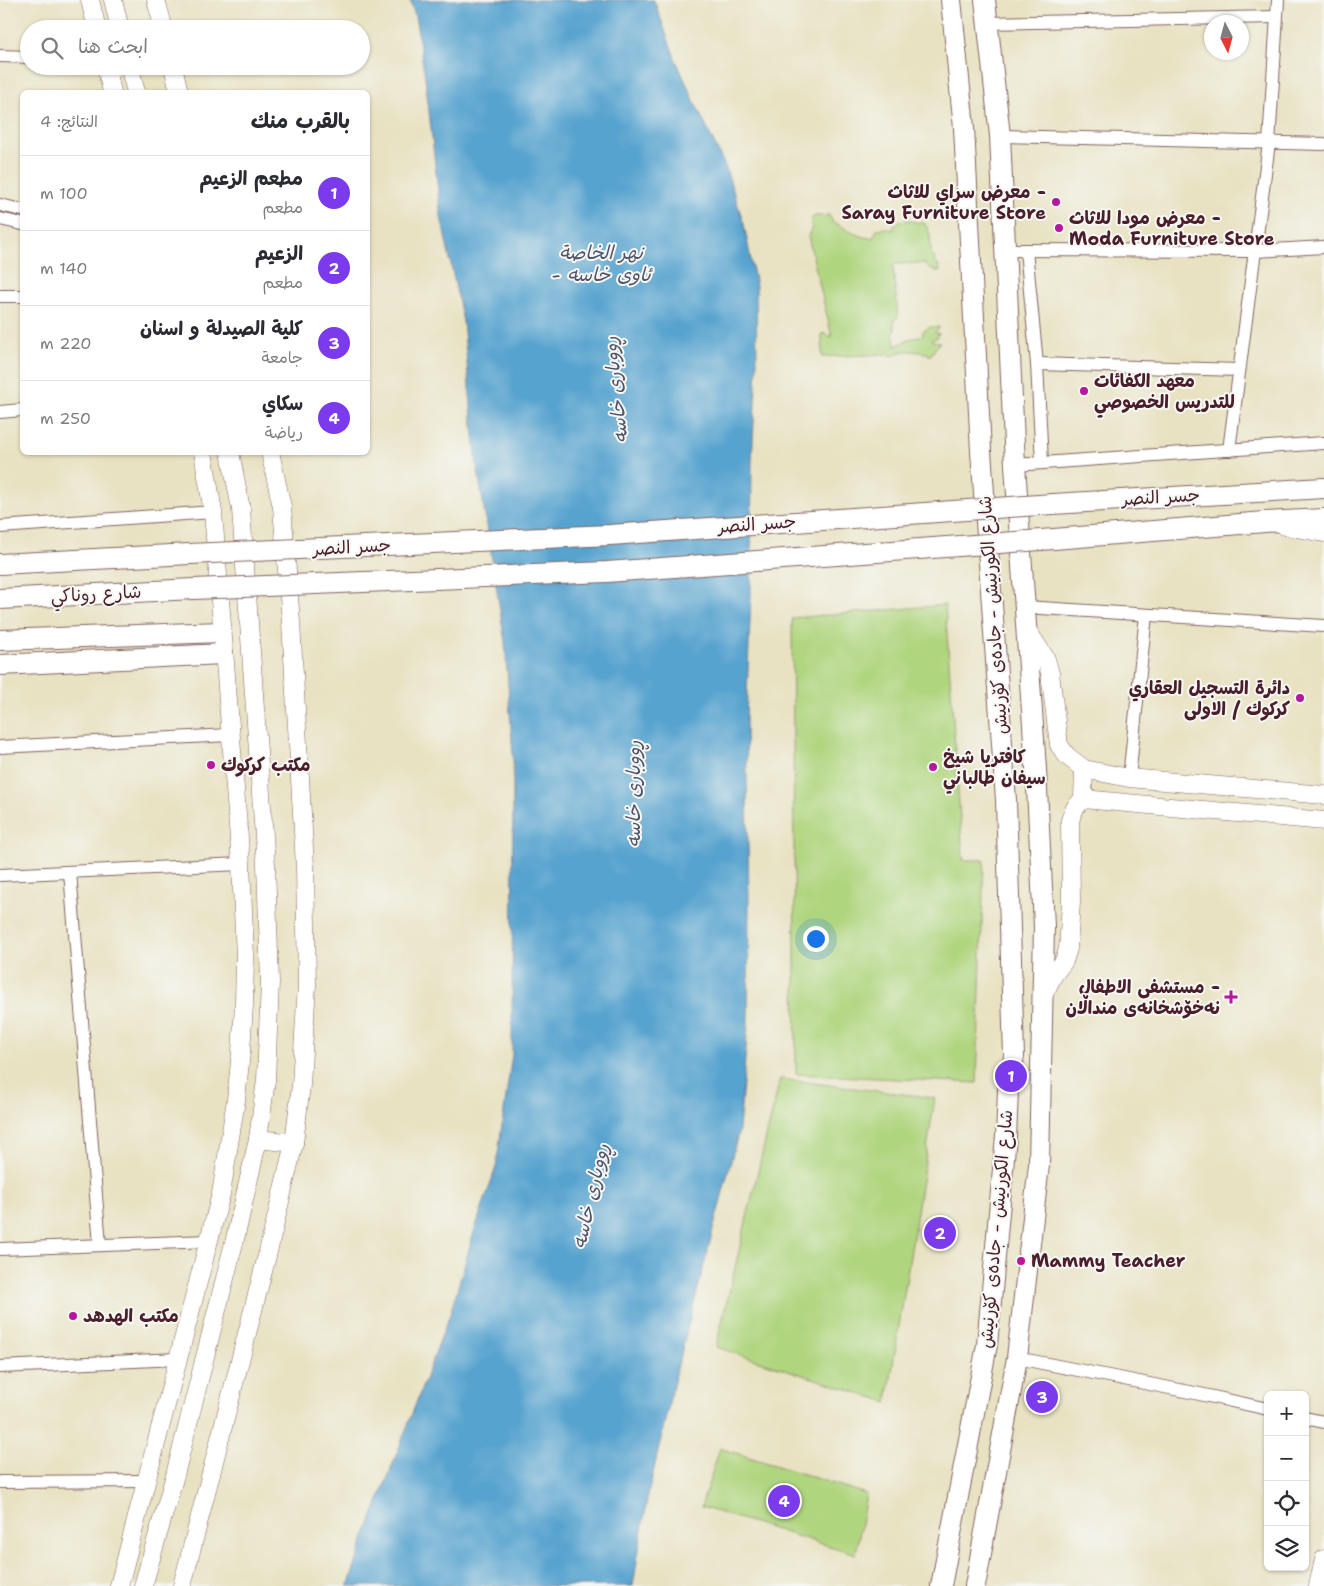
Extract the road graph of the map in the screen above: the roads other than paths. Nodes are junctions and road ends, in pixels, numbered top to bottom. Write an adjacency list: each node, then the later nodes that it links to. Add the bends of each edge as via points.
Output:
1 (90, 0): 8 (street)
2 (113, 0): 9 (street)
3 (156, 0): 10 (street)
4 (951, 0): 92 (main road, شارع الكورنيش - جادەی کۆرنیش, via 964,128 980,451 1006,800 1014,1056 1008,1091 987,1345)
5 (985, 0): 11 (main road, شارع الكورنيش - جادەی کۆرنیش)
6 (1278, 0): 7 (street)
7 (1276, 17): 11 (street); 21 (street)
8 (95, 20)
9 (118, 20)
10 (162, 20)
11 (987, 23): 20 (main road, شارع الكورنيش - جادەی کۆرنیش)
12 (0, 56): 13 (street)
13 (20, 57)
14 (108, 75): 17 (street)
15 (132, 75): 18 (street)
16 (175, 75): 19 (street)
17 (112, 90)
18 (136, 90)
19 (179, 90)
20 (1000, 136): 21 (street); 28 (main road, شارع الكورنيش - جادەی کۆرنیش)
21 (1268, 143): 22 (street); 30 (street)
22 (1324, 144)
23 (0, 205): 24 (street)
24 (20, 210)
25 (0, 219): 26 (street)
26 (20, 224)
27 (1324, 247): 30 (street)
28 (1005, 250): 29 (street); 43 (main road, شارع الكورنيش - جادەی کۆرنیش)
29 (1026, 250): 30 (street); 33 (street)
30 (1254, 251): 34 (street)
31 (0, 296): 32 (street)
32 (20, 296)
33 (1036, 364): 34 (street); 42 (street)
34 (1239, 370): 38 (street)
35 (20, 410): 36 (street)
36 (0, 412)
37 (1324, 443): 38 (street)
38 (1228, 450): 42 (street)
39 (204, 455): 45 (street)
40 (231, 455): 70 (street, via 241,509)
41 (271, 455): 76 (street, via 282,507 305,866 307,984)
42 (1042, 463): 43 (street)
43 (1015, 465): 54 (main road, شارع الكورنيش - جادەی کۆرنیش)
44 (1324, 488): 50 (main road, جسر النصر, bridge, via 610,535)
45 (213, 512): 48 (street); 58 (street)
46 (1324, 519): 47 (main road, جسر النصر)
47 (1265, 522): 49 (street); 52 (main road, جسر النصر, bridge, via 607,572)
48 (0, 527)
49 (1324, 533)
50 (189, 554): 51 (main road, شارع روناكي)
51 (0, 564)
52 (193, 589): 53 (main road, شارع روناكي)
53 (0, 599)
54 (1025, 607): 55 (street); 57 (main road, شارع الكورنيش - جادەی کۆرنیش)
55 (1146, 615): 56 (street); 66 (street)
56 (1324, 626)
57 (1027, 630): 64 (street, via 1046,659 1060,745 1067,756); 74 (main road, شارع الكورنيش - جادەی کۆرنیش, via 1043,916)
58 (222, 632): 59 (main road); 60 (street)
59 (0, 640)
60 (223, 654): 61 (main road); 62 (street)
61 (0, 665)
62 (229, 735): 63 (street); 65 (street)
63 (0, 747)
64 (1084, 769): 66 (street); 68 (street)
65 (233, 773): 70 (street); 71 (street)
66 (1130, 778): 67 (street)
67 (1324, 795)
68 (1083, 799): 69 (street); 74 (street, via 1070,820 1068,949)
69 (1324, 821)
70 (263, 830): 75 (street, via 270,982 266,1080)
71 (240, 864): 72 (street); 77 (street, via 245,957 241,1052 229,1147)
72 (70, 872): 73 (street); 78 (street)
73 (0, 875)
74 (1042, 998): 80 (main road, شارع الكورنيش - جادەی کۆرنیش, via 1039,1164)
75 (258, 1139): 76 (street); 90 (street, via 175,1474)
76 (294, 1143): 91 (street)
77 (210, 1241): 78 (street); 81 (street)
78 (100, 1245): 79 (street)
79 (0, 1249)
80 (1017, 1358): 83 (street); 93 (main road, شارع الكورنيش - جادەی کۆرنیش)
81 (178, 1359): 82 (street); 86 (street)
82 (0, 1367)
83 (1264, 1408)
84 (1309, 1419): 85 (street)
85 (1324, 1422)
86 (147, 1481): 87 (street); 89 (street)
87 (0, 1482)
88 (1324, 1559): 94 (street)
89 (119, 1586)
90 (143, 1586)
91 (182, 1586)
92 (940, 1586)
93 (975, 1586)
94 (1318, 1586)

